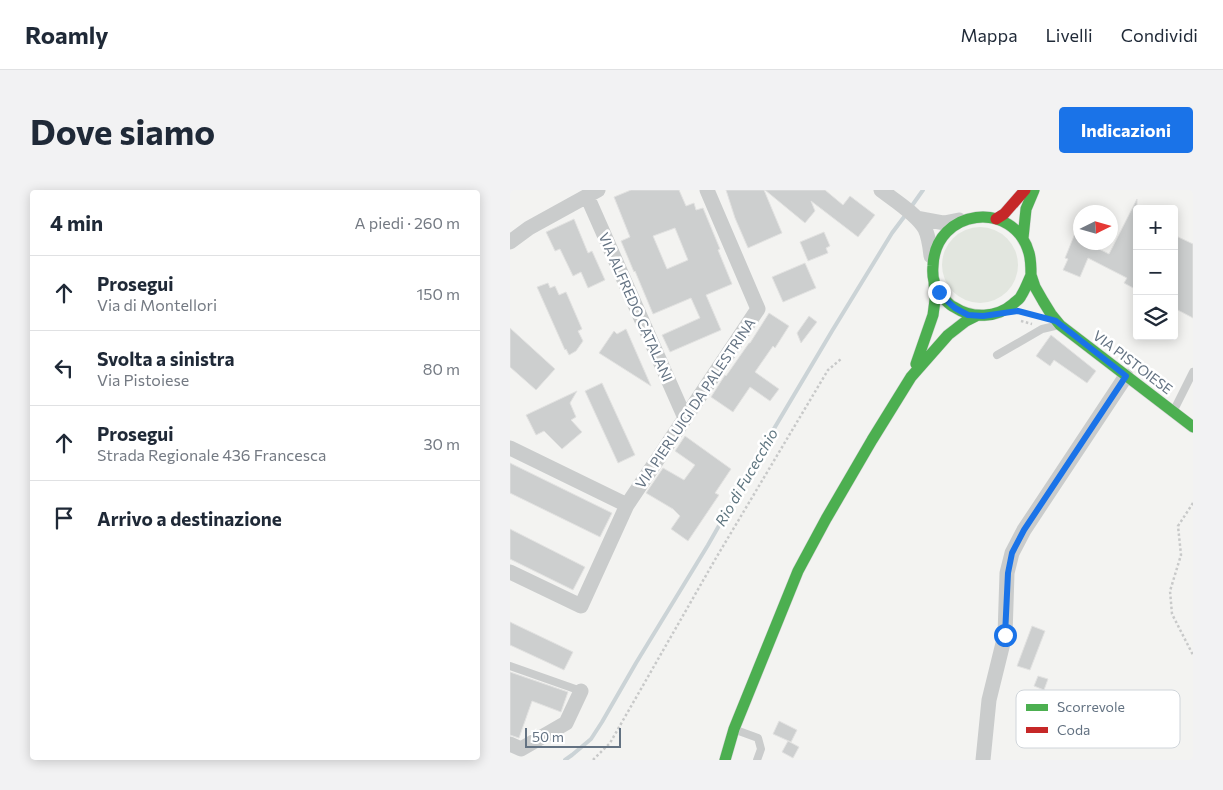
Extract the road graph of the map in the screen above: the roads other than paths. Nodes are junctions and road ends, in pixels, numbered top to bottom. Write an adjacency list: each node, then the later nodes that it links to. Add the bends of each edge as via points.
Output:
1 (707, 190): 24 (street, VIA PIERLUIGI DA PALESTRINA, via 758,308)
2 (1025, 190): 7 (main road, via 1004,214)
3 (1034, 190): 9 (main road, via 1026,209)
4 (592, 193): 10 (street); 24 (street, VIA ALFREDO CATALANI)
5 (887, 194): 6 (street)
6 (917, 218): 8 (street, via 944,223); 11 (street, via 925,228)
7 (996, 218): 8 (main road); 9 (main road)
8 (965, 219): 11 (main road, via 942,236)
9 (1023, 238): 12 (main road, via 1032,262)
10 (510, 242)
11 (932, 262): 13 (main road)
12 (1031, 275): 15 (main road, via 1020,299); 18 (main road, VIA PISTOIESE, via 1035,288)
13 (934, 278): 16 (main road, via 939,292 949,304); 22 (main road, via 933,314)
14 (1018, 311): 15 (main road)
15 (998, 314): 16 (main road)
16 (976, 316): 22 (main road, via 948,336)
17 (1040, 316): 18 (main road, VIA PISTOIESE)
18 (1058, 323): 19 (lane); 21 (main road, VIA PISTOIESE)
19 (997, 355)
20 (1193, 372): 23 (lane)
21 (1126, 376): 23 (main road, VIA PISTOIESE); 35 (street, via 1012,553 1005,635 989,700)
22 (911, 377): 31 (main road, via 798,572)
23 (1173, 412): 25 (main road, VIA PISTOIESE)
24 (685, 418): 27 (street, VIA PIERLUIGI DA PALESTRINA)
25 (1193, 427)
26 (510, 448): 27 (street)
27 (627, 505): 28 (street, VIA PIERLUIGI DA PALESTRINA, via 581,606)
28 (510, 572)
29 (510, 666): 30 (lane)
30 (582, 691): 32 (street, via 566,723 521,749)
31 (734, 730): 33 (main road); 34 (lane, via 758,738 761,749)
32 (510, 744)
33 (725, 760)
34 (757, 760)
35 (983, 760)

